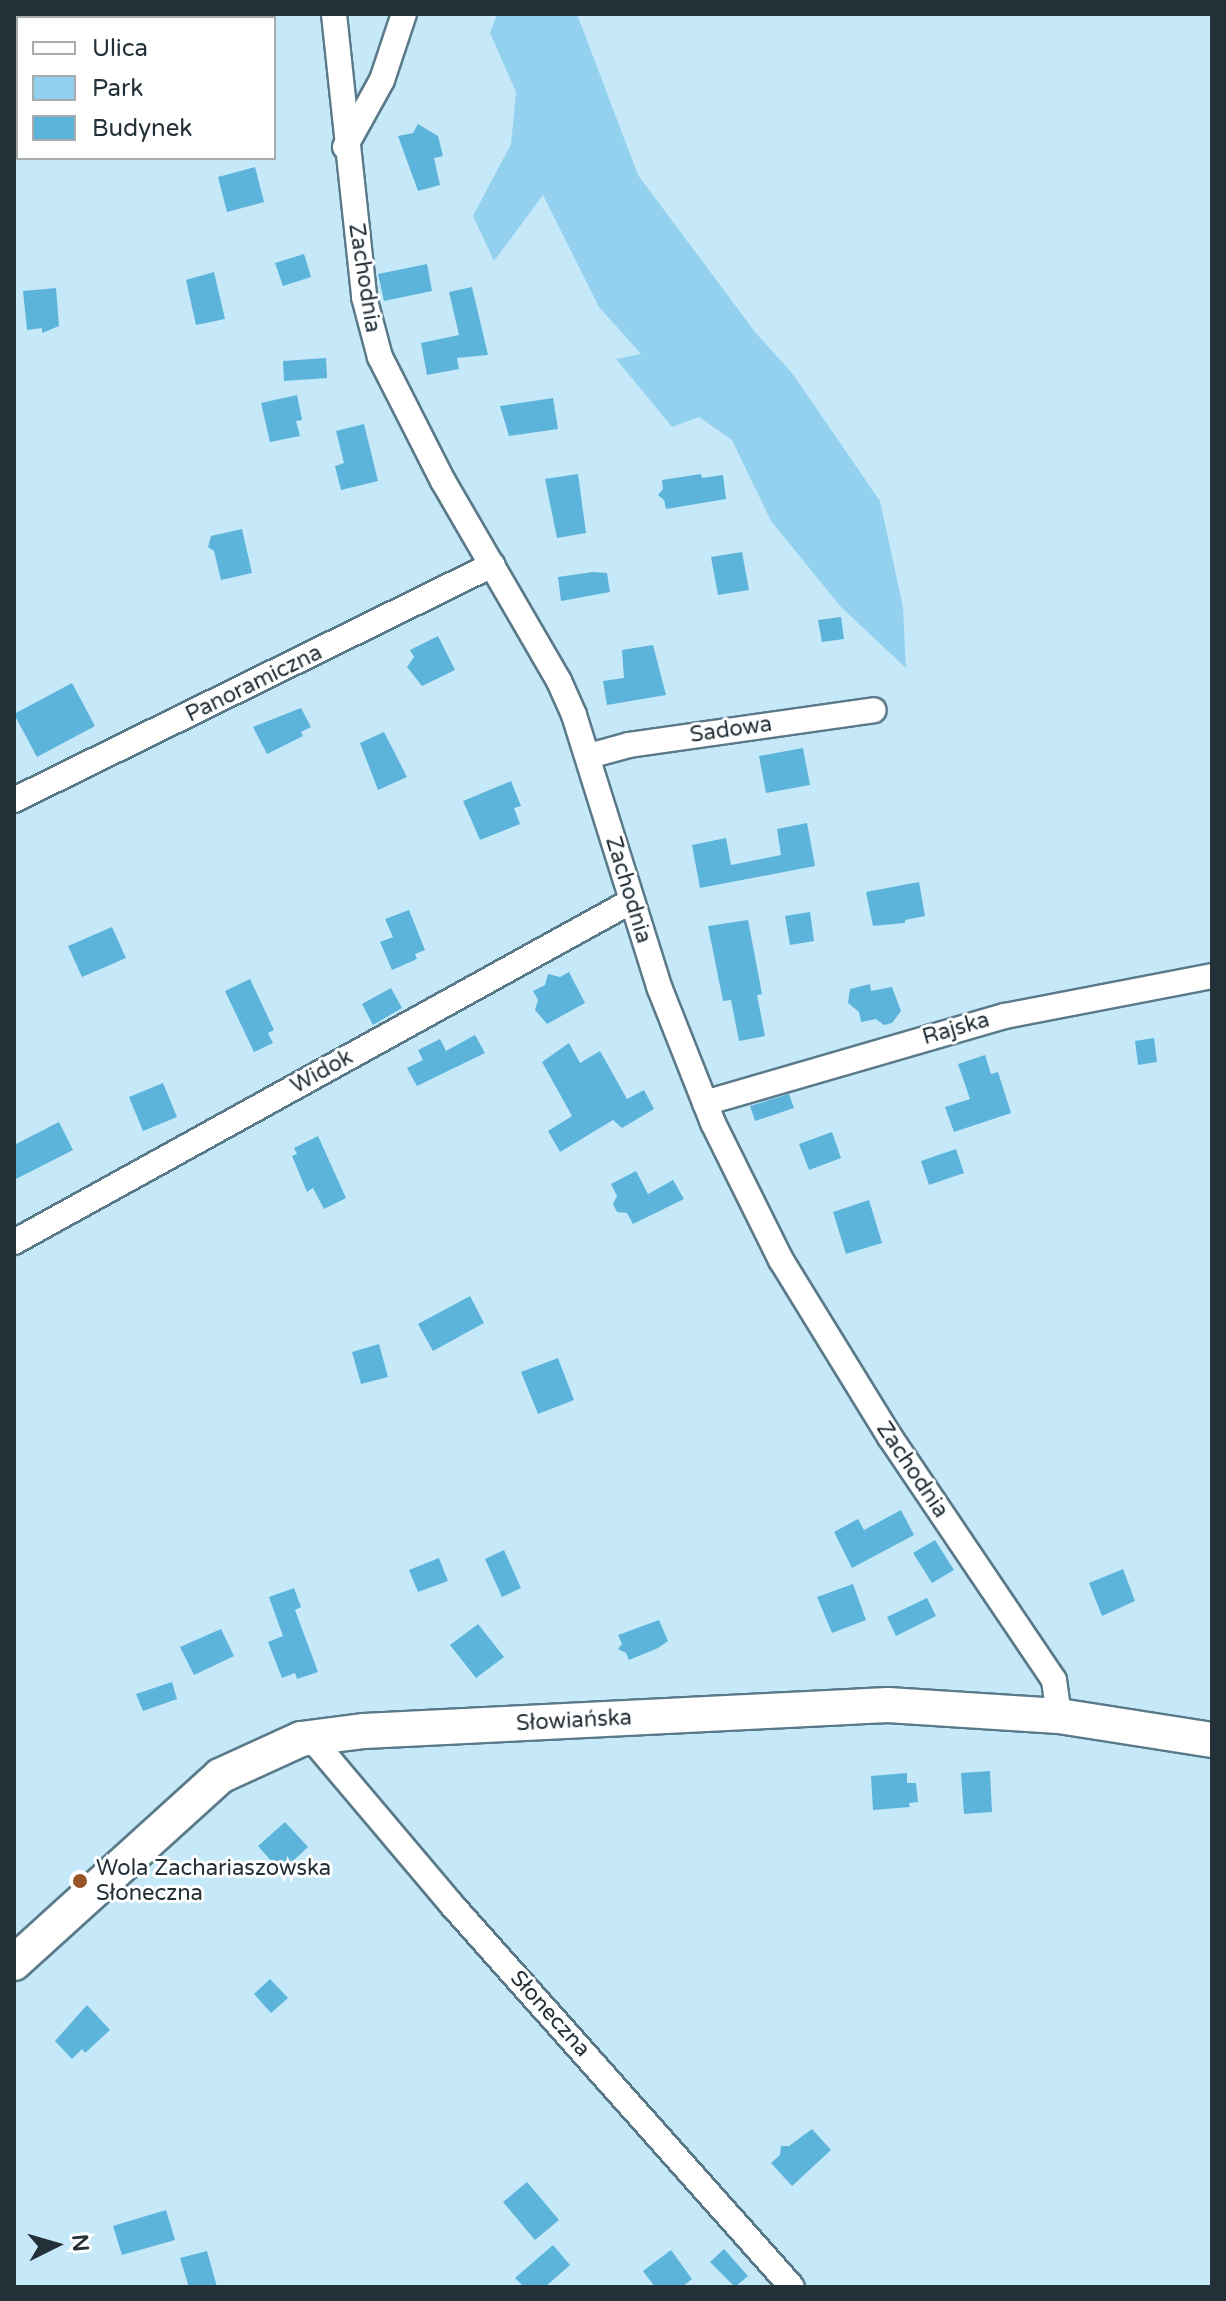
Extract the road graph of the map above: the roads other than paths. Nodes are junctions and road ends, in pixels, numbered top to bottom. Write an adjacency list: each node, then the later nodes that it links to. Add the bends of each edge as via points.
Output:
1 (334, 14): 3 (street, Zachodnia)
2 (404, 14): 3 (street, via 382,80)
3 (345, 147): 4 (street, Zachodnia, via 370,330 397,395)
4 (492, 565): 6 (street, Zachodnia, via 559,681); 7 (street, Panoramiczna)
5 (874, 710): 6 (street, Sadowa, via 629,745)
6 (589, 756): 8 (street, Zachodnia)
7 (14, 800)
8 (630, 902): 10 (street, Zachodnia); 11 (street, Widok)
9 (1212, 976): 10 (street, Rajska, via 1005,1016)
10 (705, 1103): 12 (street, Zachodnia, via 781,1260 831,1345 1054,1680)
11 (14, 1242)
12 (1059, 1716): 13 (street, Słowiańska, via 888,1705); 14 (street, Słowiańska)
13 (311, 1738): 15 (street, Słowiańska, via 220,1776); 16 (street, Słoneczna)
14 (1212, 1740)
15 (14, 1963)
16 (792, 2287)

